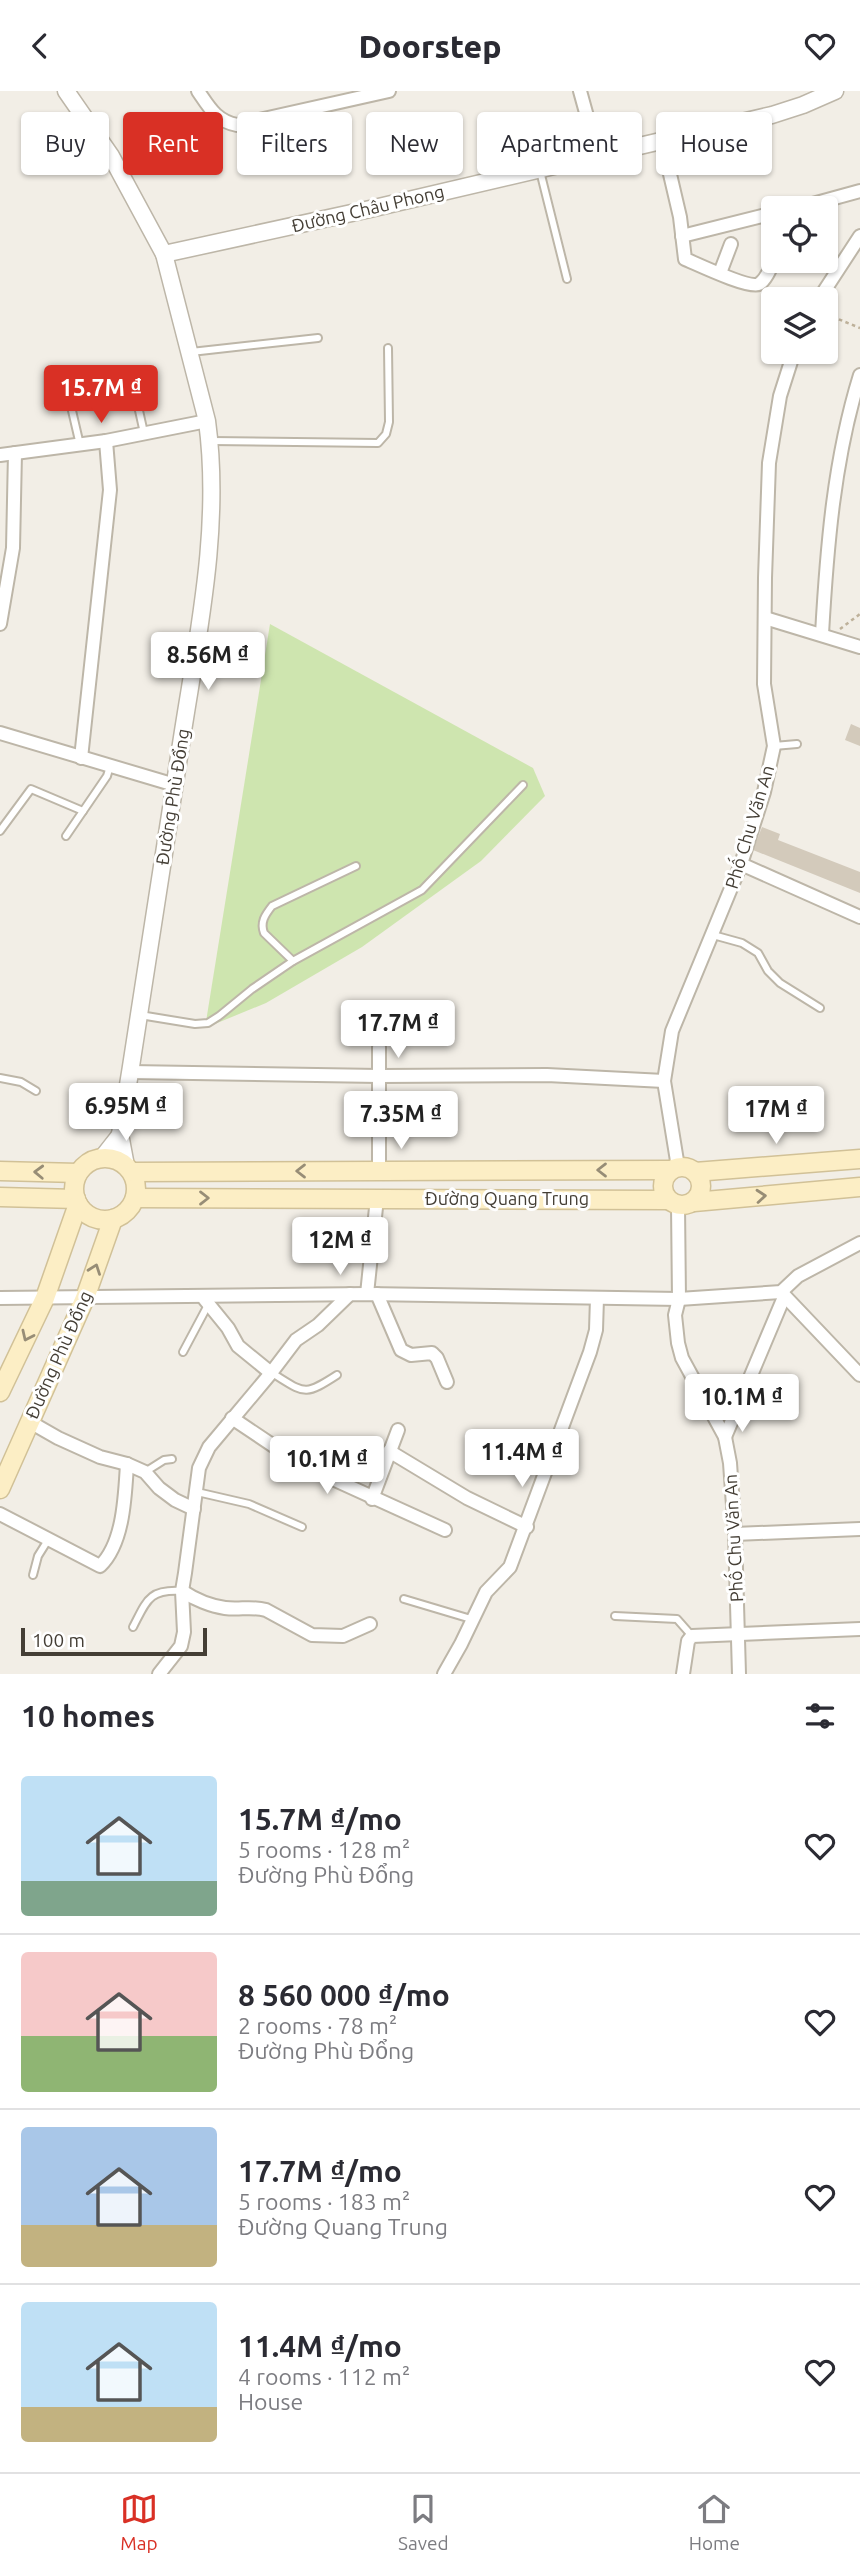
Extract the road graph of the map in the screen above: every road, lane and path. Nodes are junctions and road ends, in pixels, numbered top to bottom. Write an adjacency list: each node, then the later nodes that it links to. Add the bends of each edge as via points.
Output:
1 (66, 91): 17 (street, via 111,156)
2 (198, 91): 3 (street, via 216,117 237,125)
3 (389, 91)
4 (580, 91): 6 (street)
5 (835, 91): 7 (street, Đường Châu Phong)
6 (586, 112)
7 (772, 115)
8 (513, 175): 17 (street, Đường Châu Phong)
9 (541, 175): 20 (lane)
10 (669, 175): 14 (street)
11 (860, 191): 12 (street)
12 (838, 197)
13 (761, 216): 14 (street)
14 (682, 236): 18 (street, via 685,259)
15 (860, 236): 21 (street)
16 (731, 244): 18 (street)
17 (164, 254): 26 (street, Đường Phù Đổng)
18 (720, 273): 19 (street, via 757,285)
19 (767, 273)
20 (567, 278)
21 (827, 287)
22 (838, 319): 23 (path)
23 (860, 328)
24 (318, 338): 26 (lane)
25 (387, 348): 34 (lane, via 389,422 378,443)
26 (191, 352): 31 (street, Đường Phù Đổng)
27 (790, 364): 39 (street, Phố Chu Văn An, via 769,463)
28 (860, 375): 41 (street, via 846,421 828,537)
29 (55, 394): 35 (lane, via 70,402)
30 (138, 406): 32 (lane)
31 (206, 421): 32 (street); 34 (street, Đường Phù Đổng)
32 (144, 433): 33 (street)
33 (106, 441): 35 (street); 46 (street, via 110,490)
34 (209, 441): 48 (street, Đường Phù Đổng, via 210,536)
35 (80, 445): 36 (street)
36 (15, 453): 37 (street); 40 (street, via 13,548)
37 (0, 455)
38 (860, 614): 41 (path)
39 (765, 618): 41 (street); 45 (street, Phố Chu Văn An, via 764,684)
40 (0, 624)
41 (826, 635): 42 (street)
42 (860, 647)
43 (0, 733): 46 (street)
44 (797, 744): 45 (lane)
45 (774, 746): 53 (street, Phố Chu Văn An)
46 (81, 758): 47 (street)
47 (110, 766): 48 (street); 50 (lane)
48 (175, 785): 59 (street, Đường Phù Đổng)
49 (523, 785): 57 (lane, via 422,890)
50 (83, 811): 51 (lane, via 31,789); 52 (lane)
51 (0, 831)
52 (66, 836)
53 (741, 864): 55 (street); 56 (street, Phố Chu Văn An)
54 (356, 866): 57 (lane, via 272,906 264,915 264,933)
55 (860, 917)
56 (713, 935): 58 (lane, via 758,953 780,983); 64 (street, Phố Chu Văn An, via 672,1031)
57 (293, 961): 59 (lane, via 208,1023)
58 (820, 1008)
59 (140, 1015): 61 (street, Đường Phù Đổng)
60 (379, 1048): 62 (street)
61 (130, 1072): 62 (street); 66 (street, Đường Phù Đổng)
62 (379, 1076): 64 (street, via 547,1075); 70 (street)
63 (0, 1078): 65 (lane)
64 (664, 1081): 71 (street, Phố Chu Văn An)
65 (36, 1091)
66 (120, 1135): 67 (street, Đường Phù Đổng); 69 (street, Đường Phù Đổng)
67 (102, 1158): 69 (main road, via 115,1159); 73 (main road)
68 (860, 1159): 71 (main road, Đường Quang Trung)
69 (129, 1169): 70 (main road, Đường Quang Trung, one-way to 69); 76 (main road, via 136,1180)
70 (379, 1170): 71 (main road, Đường Quang Trung, one-way to 70)
71 (681, 1170): 79 (main road, via 663,1182 663,1190); 79 (main road, via 698,1176 701,1187 699,1195)
72 (0, 1171): 73 (main road, one-way to 72)
73 (78, 1173): 78 (main road, via 74,1186)
74 (860, 1187): 79 (main road, Đường Quang Trung, one-way to 74)
75 (0, 1197): 78 (main road)
76 (135, 1198): 77 (main road, Đường Quang Trung, one-way to 77); 80 (main road, via 127,1212)
77 (377, 1198): 79 (main road, Đường Quang Trung); 83 (street)
78 (77, 1201): 80 (main road, via 93,1217); 87 (main road, Đường Phù Đổng)
79 (680, 1202): 89 (street, Phố Chu Văn An)
80 (113, 1219): 88 (main road, Đường Phù Đổng, one-way to 80)
81 (860, 1243): 84 (street, via 799,1276)
82 (350, 1294): 83 (street); 90 (street); 92 (street, via 296,1340)
83 (372, 1294): 85 (street); 95 (street, via 401,1350 411,1355 432,1353)
84 (782, 1295): 89 (street); 94 (street); 100 (street)
85 (597, 1297): 89 (street); 111 (street, via 590,1352)
86 (0, 1298): 87 (street)
87 (45, 1298): 88 (street); 96 (main road, Đường Phù Đổng, one-way to 96)
88 (85, 1298): 90 (street); 98 (main road, Đường Phù Đổng)
89 (679, 1299): 100 (street, Phố Chu Văn An, via 675,1315 682,1358)
90 (205, 1301): 91 (lane); 92 (street, via 238,1346)
91 (183, 1352)
92 (271, 1373): 93 (lane, via 306,1391); 97 (street)
93 (337, 1375)
94 (860, 1375)
95 (447, 1382)
96 (0, 1392)
97 (232, 1418): 106 (street, via 209,1447); 107 (street, via 302,1465)
98 (30, 1422): 103 (street, via 100,1457); 105 (main road, Đường Phù Đổng)
99 (398, 1430): 101 (street)
100 (725, 1437): 114 (street, Phố Chu Văn An)
101 (388, 1451): 107 (street); 111 (street)
102 (172, 1459): 104 (lane)
103 (127, 1464): 104 (street); 115 (street, via 118,1531 103,1563 96,1565)
104 (145, 1472): 108 (street, via 159,1488)
105 (0, 1489)
106 (197, 1492): 108 (street); 110 (lane, via 250,1504)
107 (372, 1499): 113 (street)
108 (194, 1509): 117 (street)
109 (0, 1514): 115 (street)
110 (302, 1527)
111 (527, 1527): 120 (street, via 510,1567 486,1592)
112 (860, 1529): 114 (street)
113 (444, 1530)
114 (735, 1534): 124 (street, Phố Chu Văn An)
115 (49, 1538): 116 (lane)
116 (33, 1575)
117 (182, 1591): 121 (street, via 225,1608 266,1610 312,1635 343,1636); 122 (lane, via 152,1595); 126 (street, via 181,1646)
118 (404, 1599): 120 (lane)
119 (615, 1616): 125 (lane, via 677,1619)
120 (471, 1619): 127 (street)
121 (370, 1624)
122 (133, 1627)
123 (860, 1629): 124 (street)
124 (738, 1635): 125 (street); 129 (street, Phố Chu Văn An)
125 (692, 1636): 128 (street)
126 (159, 1674)
127 (444, 1674)
128 (683, 1674)
129 (739, 1674)

